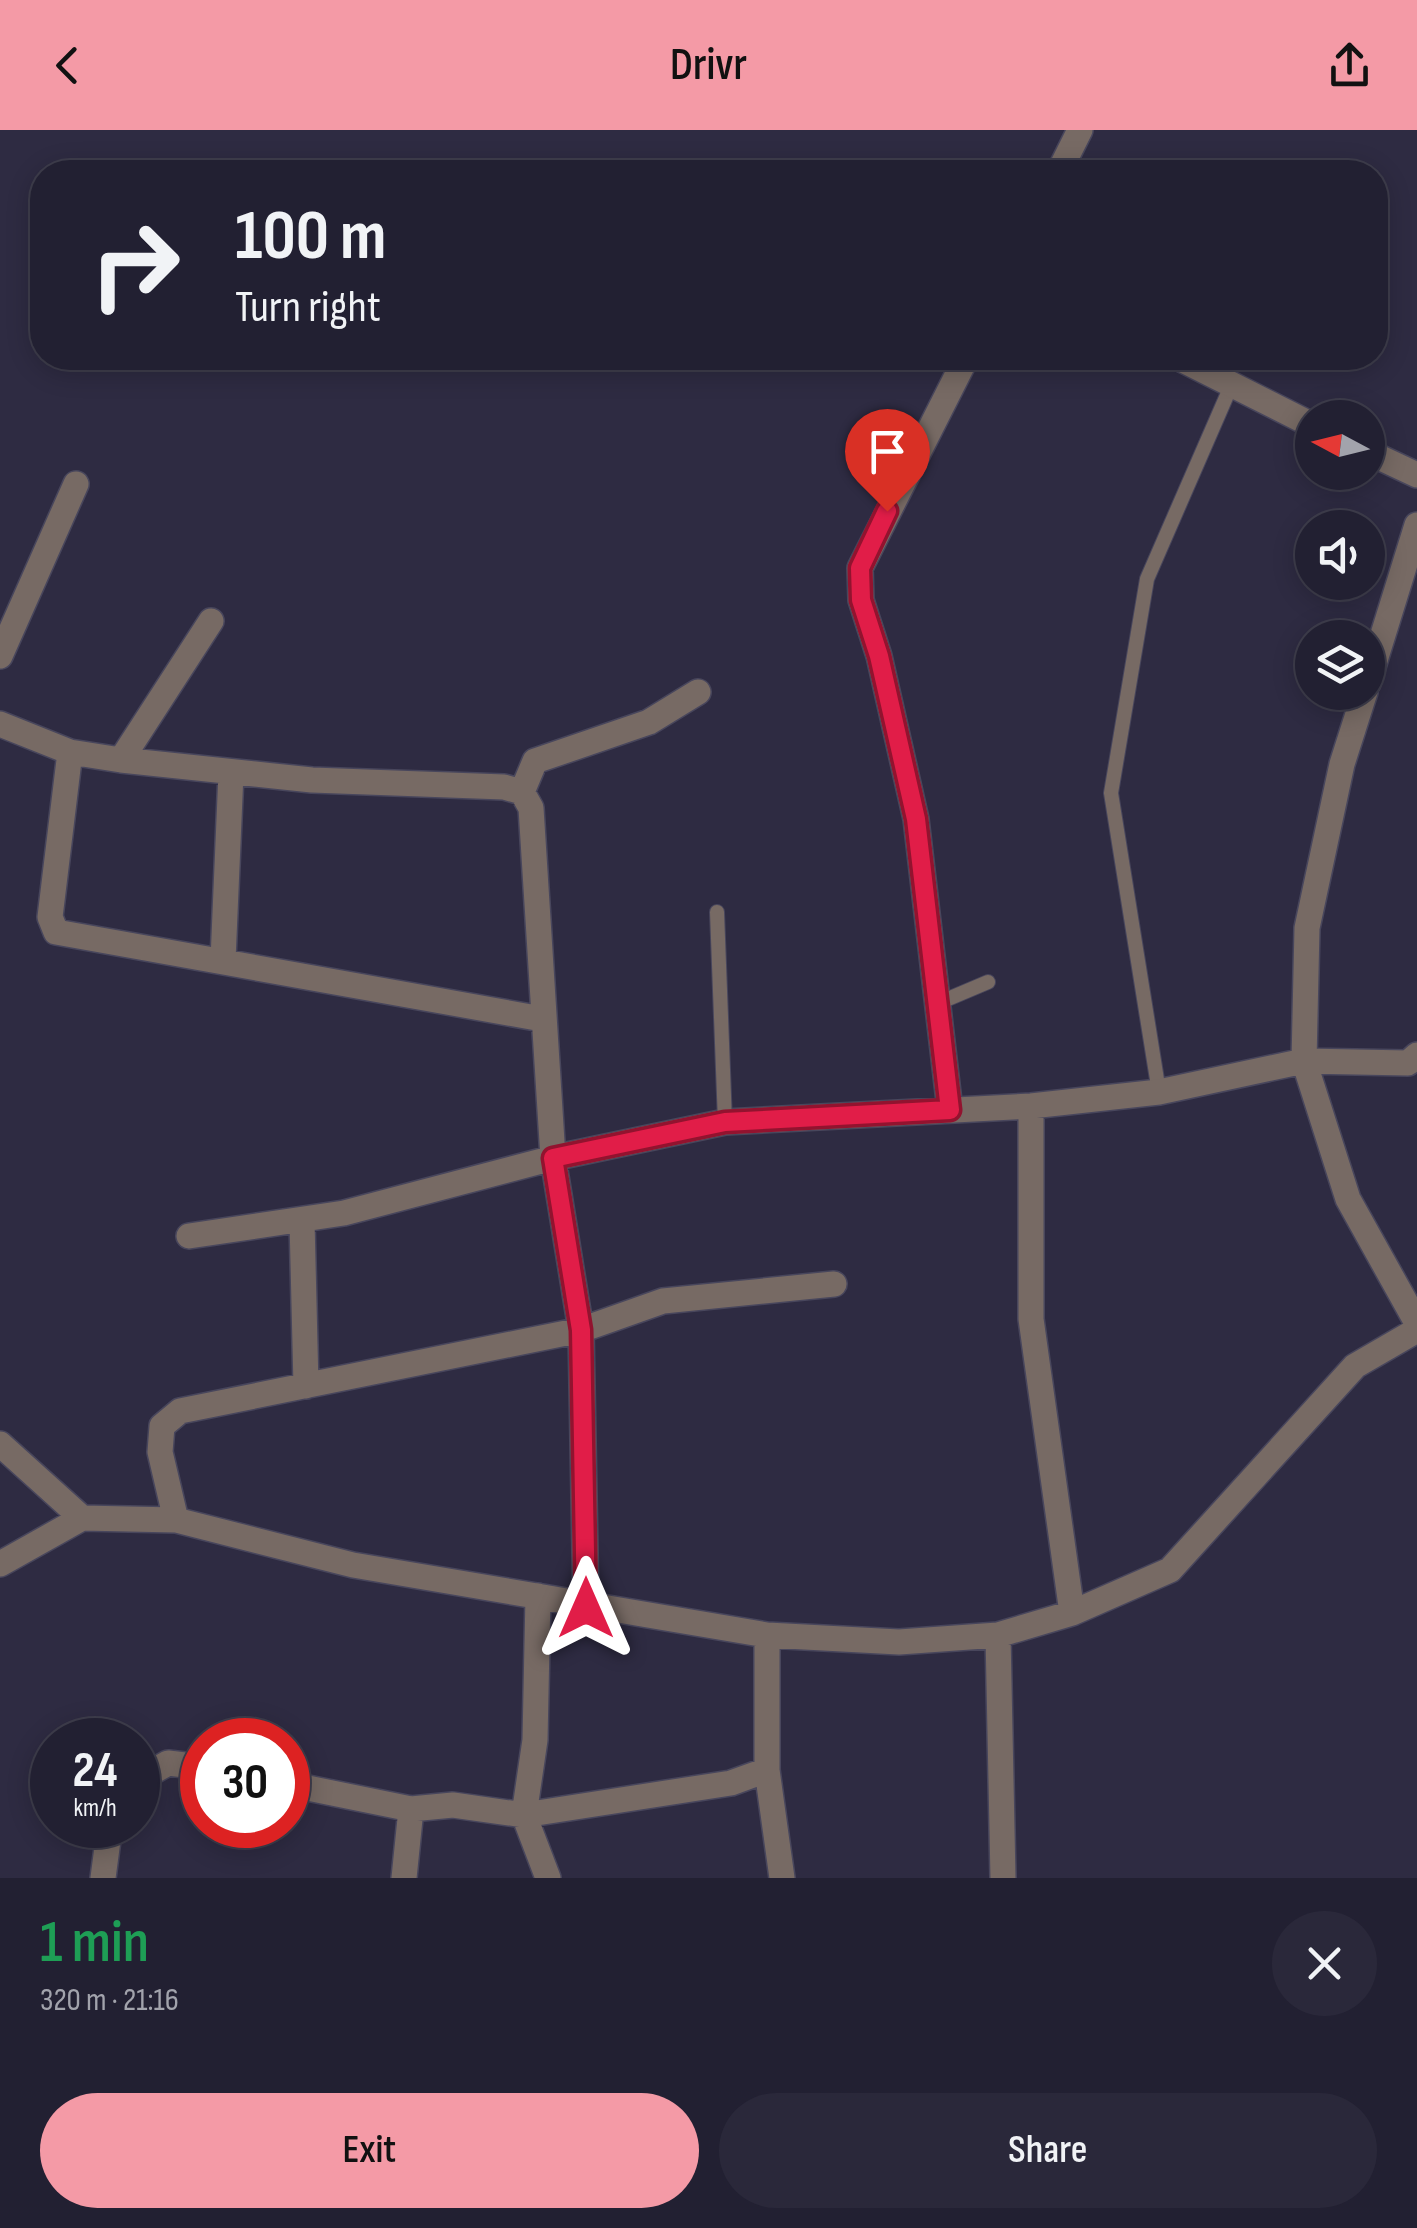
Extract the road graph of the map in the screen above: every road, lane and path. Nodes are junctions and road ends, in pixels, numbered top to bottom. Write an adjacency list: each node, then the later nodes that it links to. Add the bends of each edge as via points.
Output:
1 (1080, 130): 2 (street)
2 (1065, 160)
3 (960, 370): 24 (street, via 860,568 861,600 916,819)
4 (1202, 370): 5 (street)
5 (1232, 386): 6 (street); 28 (lane, via 1148,579 1111,792)
6 (1295, 417)
7 (1385, 460): 8 (street)
8 (1417, 476)
9 (76, 484): 13 (street)
10 (1417, 525): 12 (street)
11 (211, 621): 18 (street)
12 (1385, 628)
13 (0, 656)
14 (698, 692): 20 (street, via 649,722 535,761)
15 (1358, 710): 27 (street, via 1307,928)
16 (0, 724): 17 (street)
17 (70, 752): 18 (street); 22 (street, via 52,927)
18 (120, 760): 19 (street)
19 (231, 773): 20 (street); 22 (street)
20 (522, 792): 25 (street, via 531,808)
21 (717, 912): 31 (lane)
22 (223, 960): 25 (street)
23 (988, 982): 24 (lane)
24 (936, 1004): 30 (street)
25 (542, 1019): 32 (street)
26 (1417, 1055): 27 (street, via 1408,1063)
27 (1304, 1061): 28 (street); 36 (street, via 1348,1199)
28 (1159, 1092): 29 (street)
29 (1032, 1106): 30 (street); 45 (street, via 1032,1318)
30 (950, 1110): 31 (street)
31 (725, 1122): 32 (street)
32 (553, 1158): 33 (street); 37 (street)
33 (302, 1221): 34 (street); 38 (street)
34 (190, 1236)
35 (834, 1284): 37 (street, via 662,1301)
36 (1417, 1326): 45 (street, via 1355,1366 1170,1570)
37 (581, 1330): 38 (street); 44 (street)
38 (306, 1386): 41 (street, via 180,1411 162,1426 160,1452)
39 (0, 1444): 40 (street)
40 (82, 1518): 41 (street); 42 (street)
41 (176, 1520): 43 (street, via 353,1566)
42 (0, 1564)
43 (538, 1596): 44 (street); 51 (street, via 534,1740)
44 (586, 1608): 46 (street)
45 (1072, 1613): 47 (street)
46 (767, 1634): 47 (street, via 899,1642); 48 (street)
47 (998, 1635): 57 (street)
48 (767, 1770): 51 (street, via 731,1783); 53 (street)
49 (310, 1788): 50 (street)
50 (412, 1808): 51 (street, via 454,1804); 55 (street)
51 (524, 1815): 56 (street)
52 (107, 1848): 54 (street)
53 (780, 1877)
54 (103, 1878)
55 (404, 1878)
56 (548, 1878)
57 (1004, 1878)

